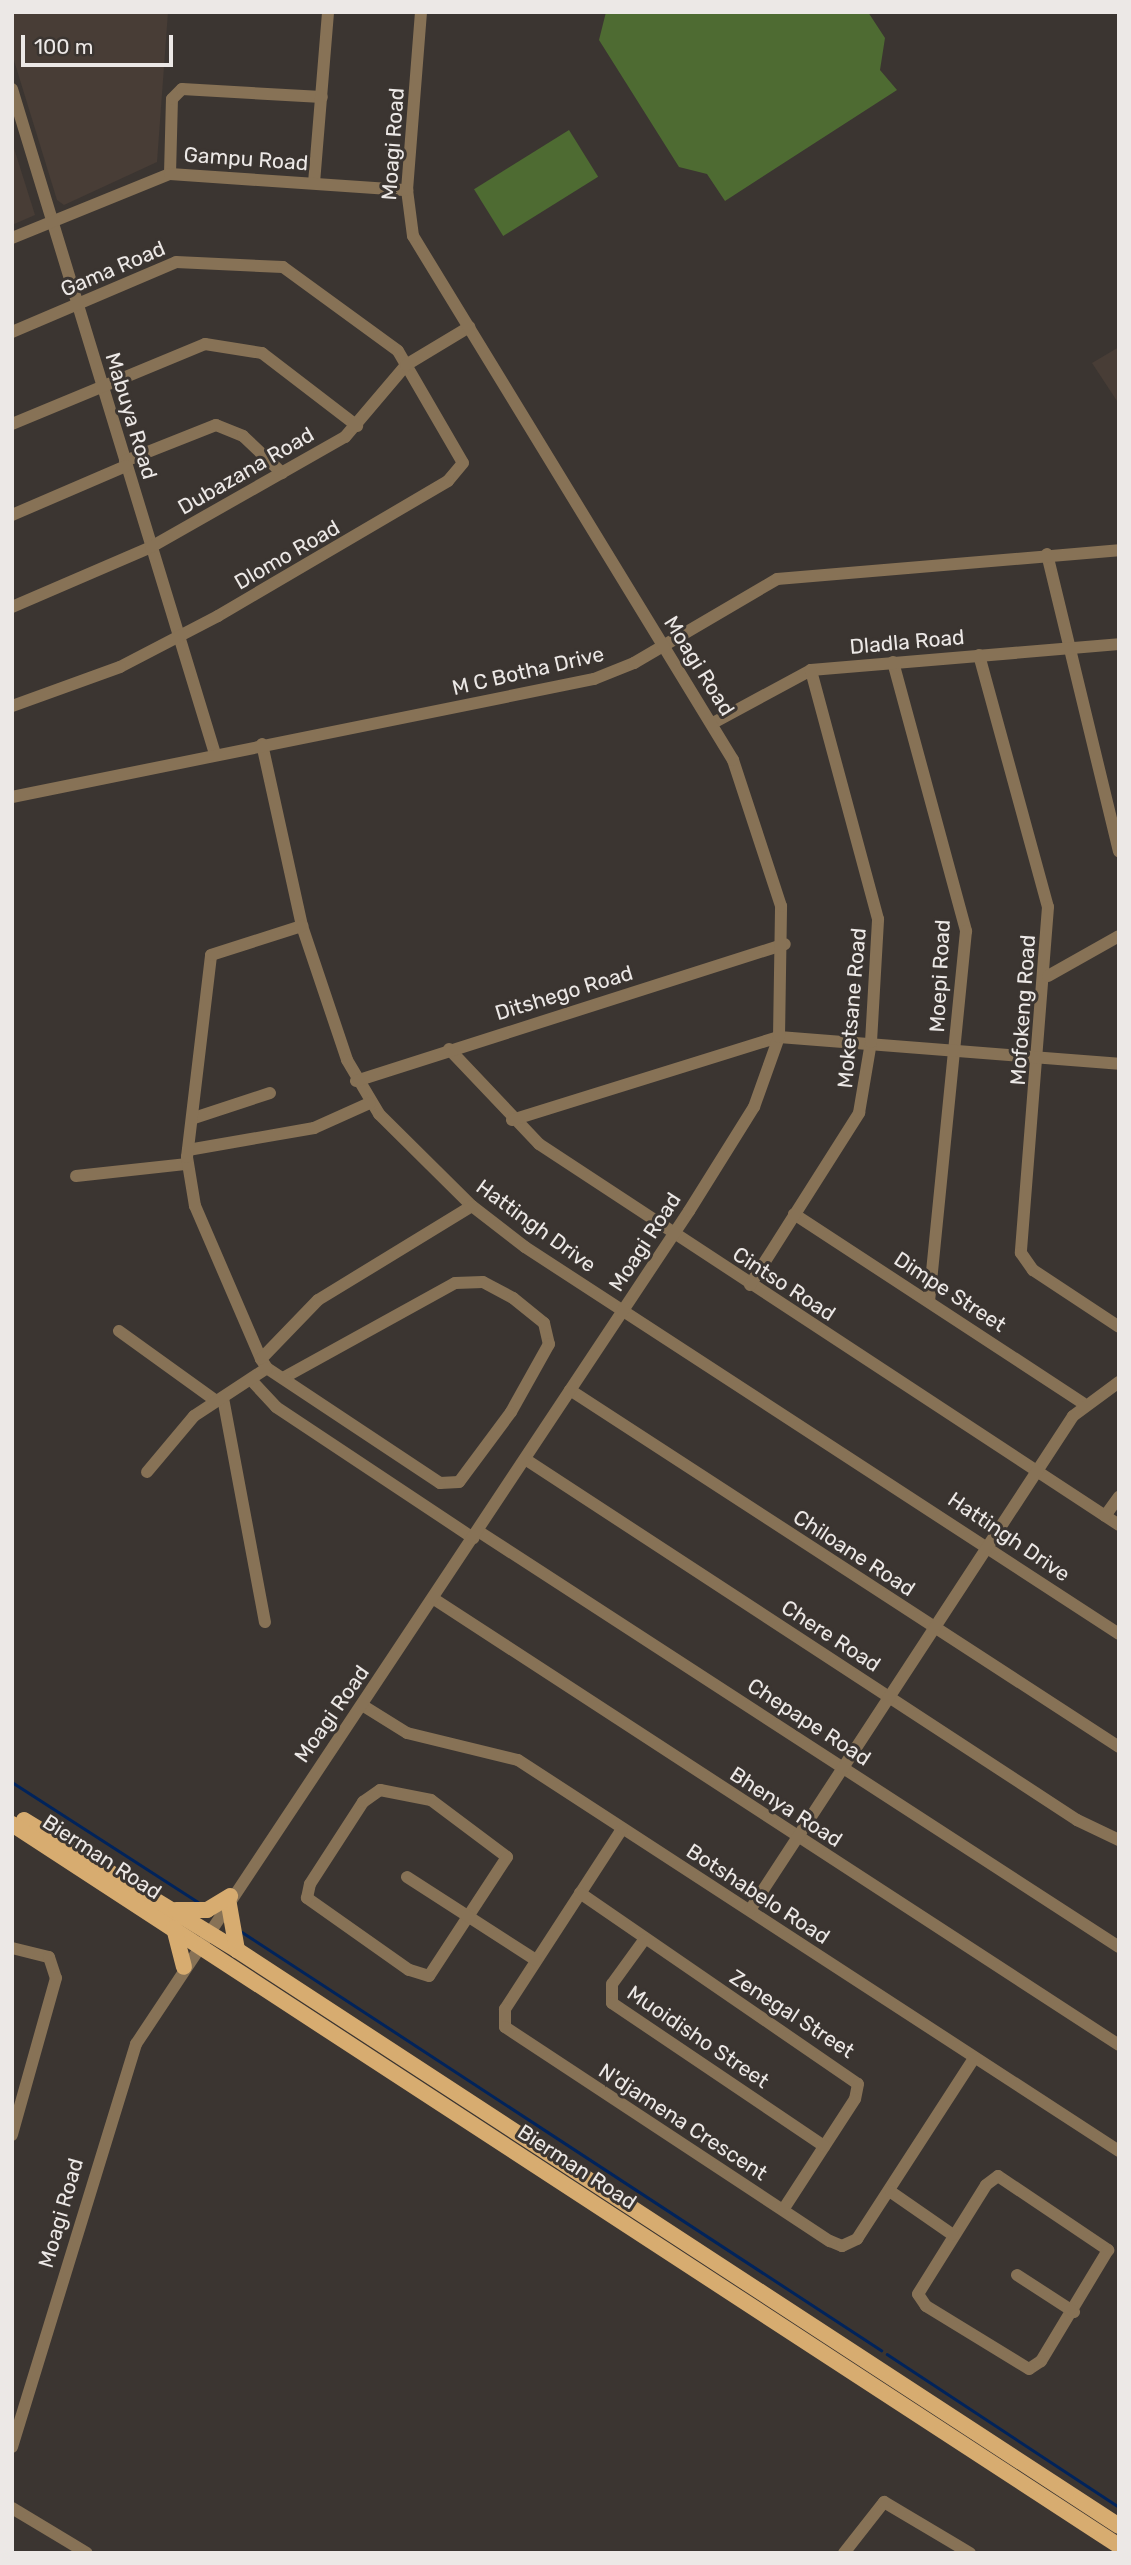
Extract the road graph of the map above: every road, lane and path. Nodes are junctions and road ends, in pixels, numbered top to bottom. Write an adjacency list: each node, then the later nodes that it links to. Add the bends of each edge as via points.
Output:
1 (322, 12): 2 (street)
2 (328, 12): 5 (street)
3 (421, 12): 8 (street, Moagi Road)
4 (12, 89): 9 (street, Mabuya Road)
5 (322, 97): 6 (street, via 182,89 172,99); 7 (street)
6 (170, 174): 7 (street, Gampu Road); 9 (street, Gampu Road)
7 (314, 183): 8 (street, Gampu Road)
8 (407, 190): 12 (street, Moagi Road, via 413,236)
9 (53, 220): 10 (street, Gampu Road); 11 (street, Mabuya Road)
10 (12, 238)
11 (78, 305): 13 (street, Gama Road); 14 (street, Gama Road, via 176,262 277,265 392,346); 15 (street, Mabuya Road)
12 (469, 327): 14 (street, Dubazana Road); 27 (street, Moagi Road)
13 (12, 332)
14 (406, 365): 17 (street, Dubazana Road); 25 (street, Dlomo Road, via 461,457 461,471)
15 (102, 385): 16 (street); 17 (street, via 189,347 244,347 266,356); 18 (street, Mabuya Road)
16 (12, 424)
17 (357, 426): 19 (street, Dubazana Road)
18 (126, 464): 19 (street, via 216,425 243,436); 20 (street); 21 (street, Mabuya Road)
19 (282, 473): 21 (street, Dubazana Road)
20 (12, 515)
21 (151, 547): 24 (street, Dubazana Road); 25 (street, Mabuya Road)
22 (1119, 550): 23 (street, M C Botha Drive)
23 (1047, 554): 27 (street, M C Botha Drive, via 777,579); 28 (street)
24 (12, 607)
25 (177, 638): 32 (street, Dlomo Road); 35 (street, Mabuya Road)
26 (1119, 644): 28 (street, Dladla Road)
27 (662, 646): 33 (street, Moagi Road); 34 (street, M C Botha Drive, via 616,671 566,686)
28 (1065, 647): 29 (street, Dladla Road); 37 (street)
29 (979, 655): 30 (street, Dladla Road); 41 (street, Mofokeng Road, via 1048,902)
30 (893, 662): 31 (street, Dladla Road); 45 (street, Moepi Road, via 965,919)
31 (811, 670): 33 (street, Dladla Road); 43 (street, Moketsane Road, via 878,919)
32 (12, 706)
33 (713, 723): 40 (street, Moagi Road, via 764,839)
34 (262, 744): 35 (street, M C Botha Drive); 38 (street, Hattingh Drive)
35 (215, 754): 36 (street, M C Botha Drive)
36 (12, 797)
37 (1119, 851)
38 (302, 926): 48 (street, Hattingh Drive); 51 (street, via 211,955)
39 (1119, 936): 41 (street)
40 (785, 944): 42 (street, Moagi Road); 44 (street, Ditshego Road)
41 (1048, 976): 46 (street, Mofokeng Road)
42 (779, 1037): 43 (street); 52 (street); 58 (street, Moagi Road, via 754,1107)
43 (871, 1042): 45 (street); 57 (street, Moketsane Road, via 859,1113)
44 (449, 1049): 48 (street, Ditshego Road); 52 (street, Cintso Road)
45 (956, 1049): 46 (street); 60 (street, Moepi Road)
46 (1040, 1058): 47 (street); 62 (street, Mofokeng Road, via 1021,1253 1033,1270)
47 (1119, 1064)
48 (356, 1081): 50 (street, Hattingh Drive)
49 (270, 1093): 51 (street)
50 (370, 1103): 53 (street, via 314,1128); 56 (street, Hattingh Drive)
51 (194, 1118): 53 (street)
52 (512, 1120): 58 (street, Cintso Road)
53 (188, 1150): 54 (street)
54 (187, 1164): 55 (street); 64 (street, via 195,1206)
55 (76, 1176)
56 (472, 1206): 61 (street, Hattingh Drive); 64 (street, via 318,1300)
57 (794, 1214): 59 (street, Moketsane Road); 60 (street, Dimpe Street)
58 (672, 1234): 59 (street, Cintso Road); 61 (street, Moagi Road)
59 (750, 1284): 72 (street, Cintso Road)
60 (929, 1301): 70 (street, Dimpe Street)
61 (624, 1310): 68 (street, Moagi Road); 78 (street, Hattingh Drive)
62 (1119, 1327)
63 (119, 1331): 69 (street)
64 (264, 1363): 65 (street); 66 (street)
65 (284, 1378): 65 (street, via 440,1483 453,1485 511,1412 551,1337 544,1323 513,1298 464,1280)
66 (252, 1381): 69 (street); 77 (street, Chepape Road, via 276,1407)
67 (1119, 1382): 70 (street)
68 (570, 1390): 71 (street, Moagi Road); 81 (street, Chiloane Road)
69 (220, 1399): 73 (street, via 194,1416); 80 (street)
70 (1083, 1403): 72 (street)
71 (525, 1459): 77 (street, Moagi Road); 83 (street, Chere Road)
72 (1036, 1470): 75 (street, Cintso Road); 78 (street)
73 (147, 1472)
74 (1119, 1497): 75 (street)
75 (1105, 1516): 76 (street, Cintso Road)
76 (1119, 1525)
77 (476, 1535): 79 (street, Moagi Road); 86 (street, Chepape Road)
78 (988, 1546): 81 (street); 82 (street, Hattingh Drive)
79 (434, 1599): 84 (street, Moagi Road); 90 (street, Bhenya Road)
80 (265, 1622)
81 (933, 1628): 83 (street); 85 (street, Chiloane Road)
82 (1119, 1634)
83 (889, 1698): 86 (street); 91 (street, Chere Road, via 1077,1820)
84 (362, 1705): 89 (street, Botshabelo Road, via 407,1733 518,1759); 94 (street, Moagi Road)
85 (1119, 1747)
86 (843, 1767): 90 (street); 101 (street, Chepape Road)
87 (12, 1815): 95 (main road, Bierman Road)
88 (12, 1824): 98 (main road, Bierman Road)
89 (622, 1829): 93 (street, N'djamena Crescent); 96 (street, Botshabelo Road)
90 (797, 1837): 96 (street); 106 (street, Bhenya Road)
91 (1119, 1840)
92 (407, 1877): 97 (street)
93 (580, 1894): 100 (street, Zenegal Street); 104 (street, N'djamena Crescent)
94 (229, 1897): 95 (main road, via 207,1910); 99 (street, Moagi Road); 103 (main road)
95 (173, 1909): 99 (main road, Bierman Road)
96 (750, 1910): 107 (street, Botshabelo Road)
97 (471, 1918): 97 (street, via 425,1977 334,1921 306,1893 368,1797 388,1791 431,1800 505,1852 506,1863); 104 (street)
98 (174, 1928): 99 (main road, Bierman Road); 105 (main road)
99 (202, 1938): 103 (main road, Bierman Road); 105 (street, Moagi Road); 119 (main road, Bierman Road)
100 (644, 1940): 109 (street, Zenegal Street, via 855,2079 855,2099); 109 (street, Muoidisho Street, via 612,1984 612,2003)
101 (1119, 1947)
102 (12, 1948): 108 (street, via 49,1957 56,1978)
103 (237, 1950): 118 (main road, Bierman Road)
104 (537, 1960): 112 (street, N'djamena Crescent, via 505,2009 510,2032)
105 (184, 1967): 116 (street, Moagi Road, via 125,2069)
106 (1119, 2045)
107 (974, 2058): 110 (street, Botshabelo Road); 111 (street, N'djamena Crescent)
108 (12, 2136)
109 (824, 2146): 112 (street, Zenegal Street)
110 (1119, 2151)
111 (891, 2192): 112 (street, N'djamena Crescent, via 848,2245); 113 (street)
112 (783, 2210)
113 (953, 2235): 115 (street, via 919,2298 1021,2368 1038,2365); 115 (street, via 989,2181 1010,2179 1108,2250)
114 (1017, 2275): 115 (street)
115 (1074, 2312)
116 (12, 2447)
117 (12, 2508): 120 (street)
118 (1119, 2526)
119 (1119, 2546)
120 (87, 2553)
121 (844, 2553): 122 (street, via 884,2502)
122 (970, 2553)

